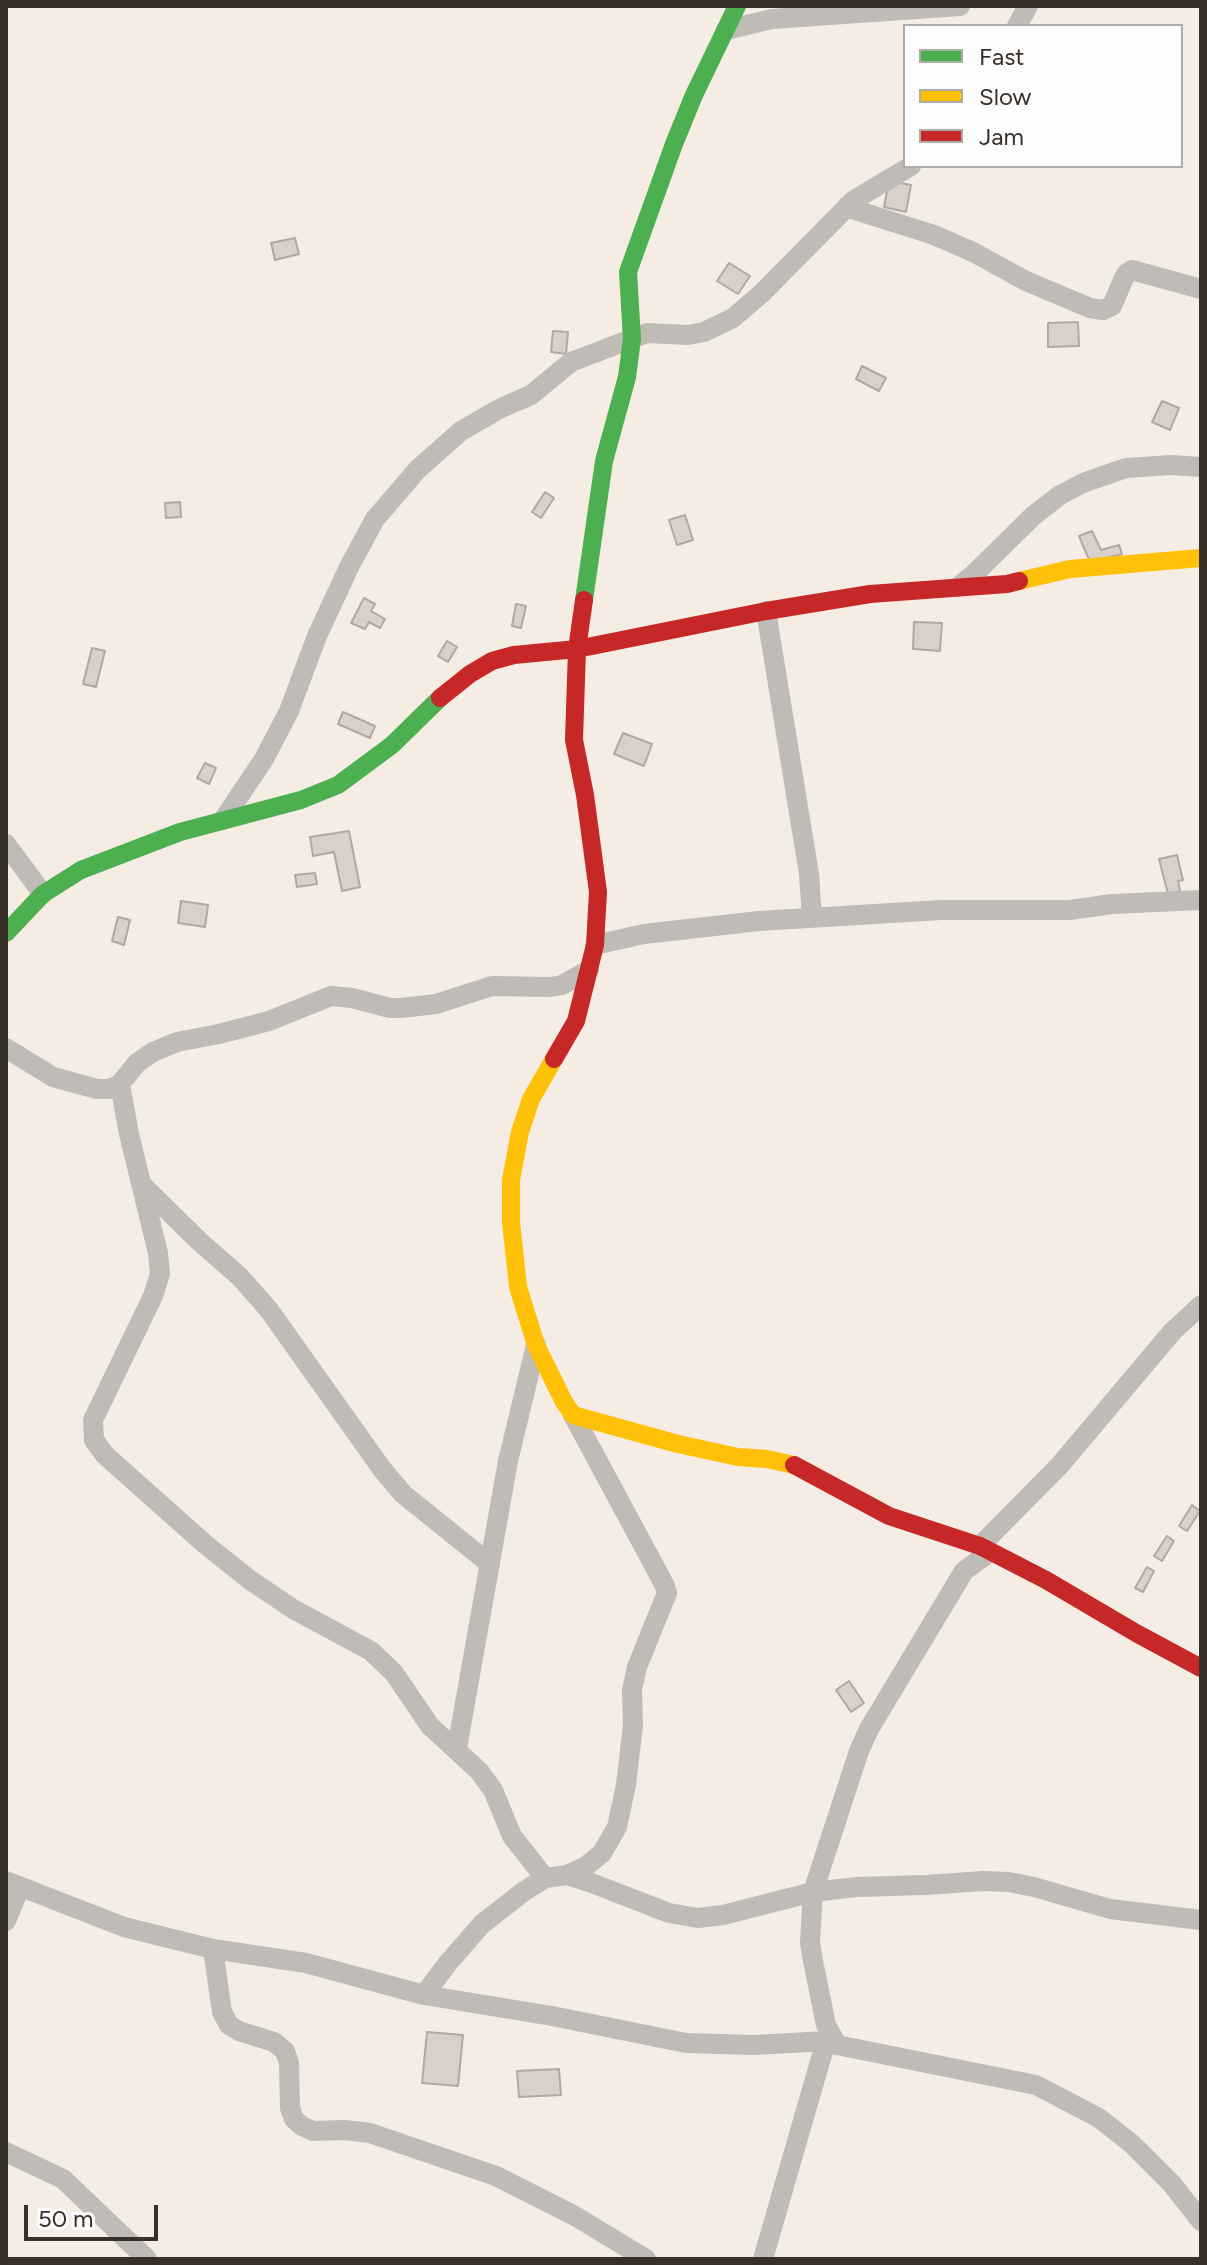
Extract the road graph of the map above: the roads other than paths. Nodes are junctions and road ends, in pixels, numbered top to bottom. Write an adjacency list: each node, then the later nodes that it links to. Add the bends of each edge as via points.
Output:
1 (737, 6): 5 (street)
2 (960, 6): 5 (street, via 772,19)
3 (1028, 6): 4 (street)
4 (1018, 24)
5 (726, 30): 9 (street, via 679,132 628,272)
6 (908, 168): 7 (street)
7 (846, 207): 8 (street, via 934,235 1090,308 1112,306 1132,270); 9 (street, via 733,318 704,332 654,332)
8 (1201, 289)
9 (632, 339): 14 (street, via 604,461); 15 (street, via 571,362 531,395 461,431 418,469 375,519 317,636 289,711)
10 (1201, 467): 12 (street, via 1126,468 1083,483 1033,516)
11 (1201, 558): 12 (street, via 1070,569)
12 (956, 589): 13 (street, via 870,594)
13 (766, 611): 14 (street); 19 (street)
14 (577, 649): 15 (street, via 492,661 442,696 392,745 338,785); 21 (street, via 574,740 598,892)
15 (223, 820): 17 (street, via 81,870)
16 (6, 844): 17 (street)
17 (43, 894): 20 (street)
18 (1201, 900): 19 (street, via 1070,910)
19 (812, 917): 21 (street, via 644,934)
20 (6, 933)
21 (595, 945): 22 (street)
22 (589, 970): 24 (street, via 562,985 492,986 436,1004 401,1008 331,996 269,1021 153,1052); 27 (street, via 576,1021 531,1099 511,1180 518,1287)
23 (6, 1048): 24 (street, via 67,1082 97,1089)
24 (120, 1084): 25 (street)
25 (143, 1186): 30 (street, via 269,1310 403,1494); 32 (street, via 160,1274 93,1420 94,1440 250,1580 371,1651 394,1673 430,1726)
26 (1201, 1305): 29 (street)
27 (536, 1345): 28 (street); 30 (street)
28 (573, 1415): 29 (street, via 678,1444 794,1465 889,1516); 33 (street, via 667,1593 632,1690 633,1725 617,1827 602,1853)
29 (985, 1549): 31 (street); 36 (street, via 964,1571 869,1729)
30 (490, 1564): 32 (street)
31 (1201, 1668)
32 (457, 1748): 34 (street, via 493,1790 512,1836)
33 (567, 1875): 34 (street); 36 (street, via 669,1913 698,1918)
34 (545, 1878): 40 (street, via 482,1924)
35 (13, 1884): 38 (street); 39 (street, via 124,1927)
36 (813, 1892): 37 (street, via 1009,1882 1110,1909); 41 (street, via 810,1943)
37 (1201, 1920)
38 (6, 1921)
39 (213, 1949): 40 (street, via 306,1963); 45 (street, via 222,2012 229,2025 285,2051 290,2108 302,2126 370,2133 496,2176)
40 (424, 1995): 41 (street, via 686,2043)
41 (831, 2043): 43 (street, via 1036,2085 1099,2118 1132,2144); 46 (street)
42 (6, 2152): 44 (street, via 63,2179)
43 (1201, 2221)
44 (147, 2259)
45 (646, 2259)
46 (763, 2259)

